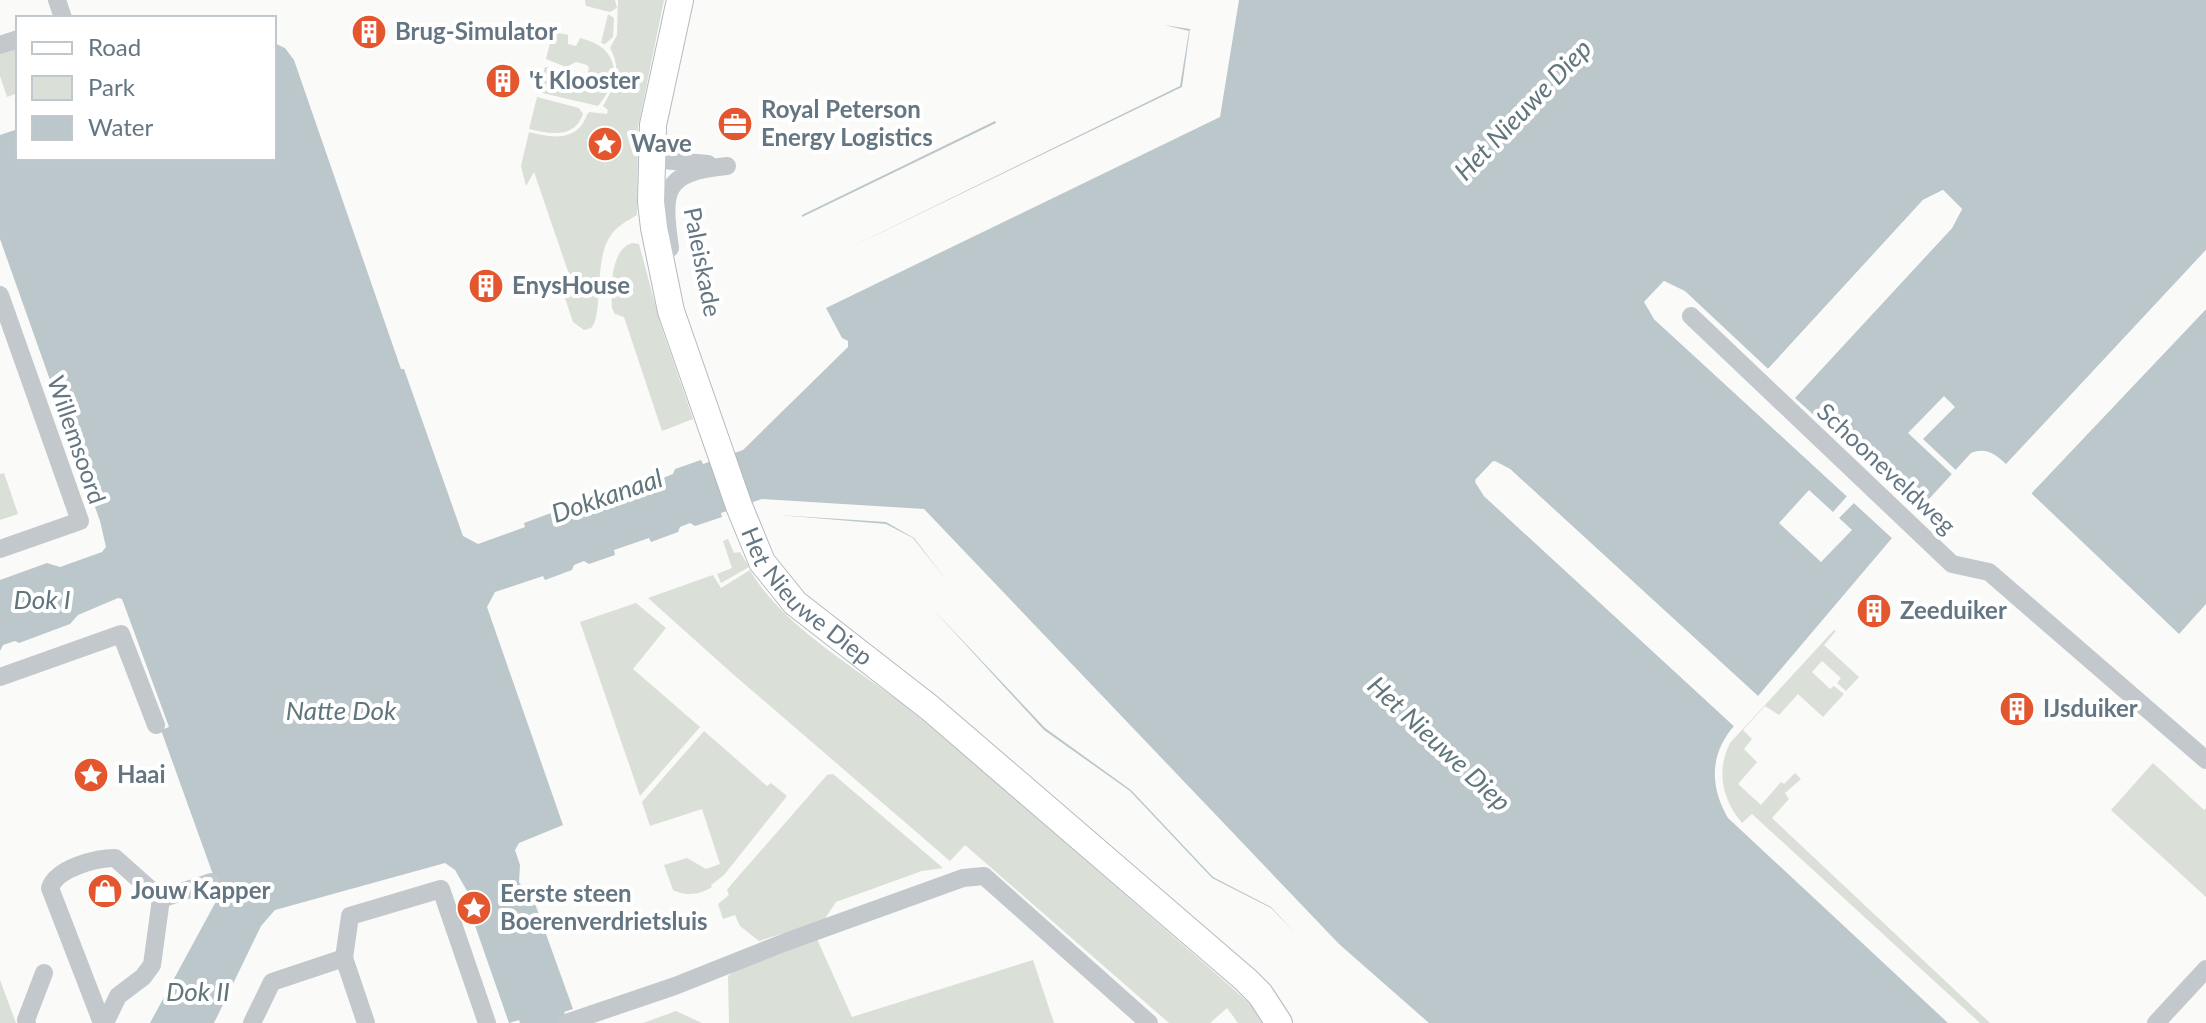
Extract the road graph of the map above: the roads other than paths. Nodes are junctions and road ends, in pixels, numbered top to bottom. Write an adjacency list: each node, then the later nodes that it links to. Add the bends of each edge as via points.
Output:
1 (680, 0): 2 (street, Het Nieuwe Diep, via 659,90)
2 (651, 159): 5 (street, Het Nieuwe Diep, via 661,273); 5 (street, Paleiskade, via 730,166 685,175 665,202 676,277 709,382)
3 (0, 295): 6 (street, Willemsoord, via 80,521)
4 (1691, 316): 9 (street, Schooneveldweg, via 1952,564 1989,572)
5 (704, 405): 22 (street, Het Nieuwe Diep, via 762,562 795,603 930,708 1260,985)
6 (0, 549)
7 (0, 677): 8 (street, via 121,634)
8 (156, 725)
9 (2206, 760)
10 (211, 882): 11 (street)
11 (161, 899): 17 (street, via 152,965 118,996); 17 (street, via 115,858 53,880 50,888)
12 (344, 958): 18 (street, via 272,982); 19 (street); 20 (street, via 350,916 441,889)
13 (2206, 969): 23 (street)
14 (44, 973): 16 (street)
15 (567, 1022): 21 (street, via 963,878 984,876)
16 (27, 1023)
17 (104, 1023)
18 (252, 1023)
19 (366, 1023)
20 (487, 1023)
21 (1149, 1023)
22 (1279, 1023)
23 (2156, 1023)

